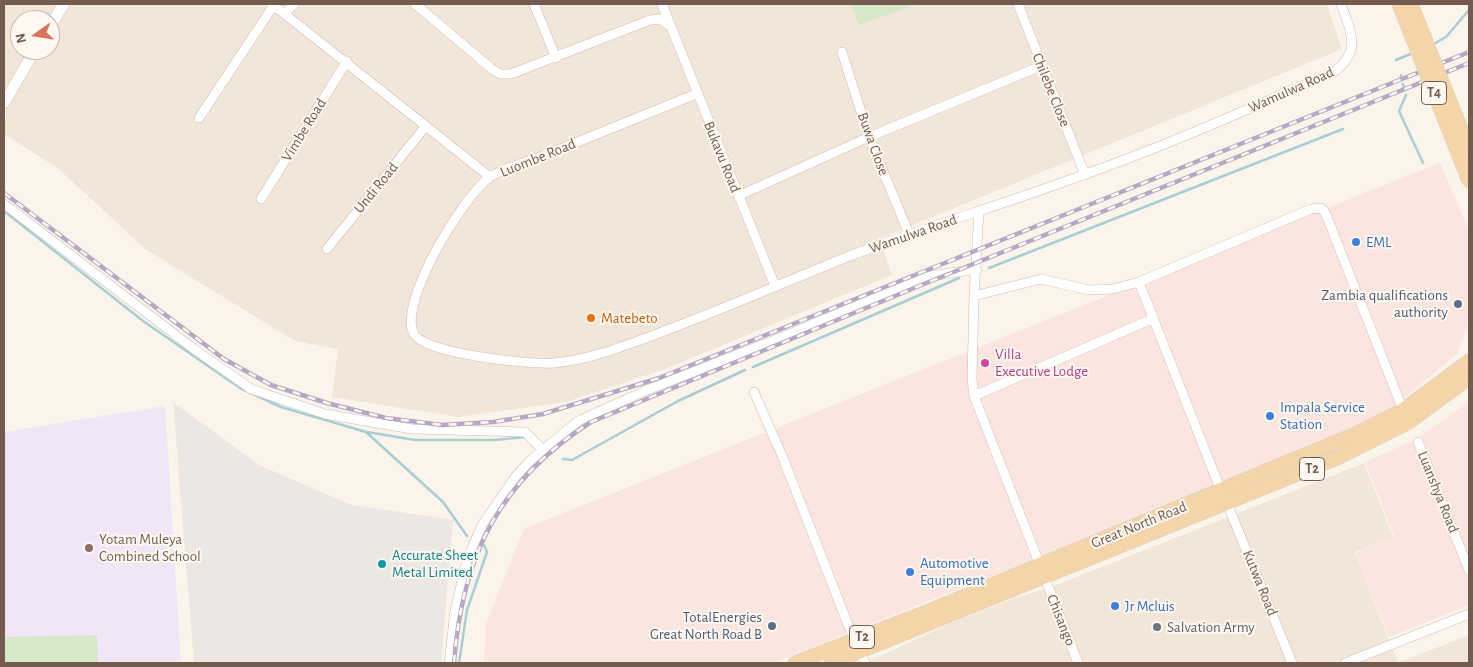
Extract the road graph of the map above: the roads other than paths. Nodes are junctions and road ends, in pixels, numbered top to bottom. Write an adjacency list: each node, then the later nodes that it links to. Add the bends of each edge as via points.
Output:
1 (273, 4): 10 (street); 19 (street)
2 (294, 4): 10 (street)
3 (415, 4): 13 (street, via 500,74 511,74)
4 (534, 4): 13 (street)
5 (662, 4): 11 (street, Bukavu Road)
6 (1018, 4): 16 (street, Chilebe Close)
7 (1341, 4): 23 (street, Wamulwa Road, via 1352,36 1351,50 1348,59 1334,72)
8 (1399, 4): 25 (main road, T4, bridge)
9 (1411, 4): 22 (main road, T4, bridge)
10 (285, 13): 15 (street)
11 (670, 26): 13 (street, via 655,18); 17 (street, Bukavu Road)
12 (842, 52): 21 (street, Buwa Close)
13 (556, 58)
14 (30, 60): 18 (main road)
15 (347, 62): 20 (street); 27 (street, Vimbe Road)
16 (1041, 66): 21 (street); 23 (street, Chilebe Close)
17 (696, 94): 24 (street, Luombe Road); 26 (street, Bukavu Road)
18 (4, 103)
19 (199, 118)
20 (425, 127): 24 (street); 31 (street, Undi Road)
21 (869, 136): 26 (street); 30 (street, Buwa Close)
22 (1469, 149)
23 (1085, 175): 29 (street, Wamulwa Road)
24 (490, 177): 37 (street, Luombe Road, via 460,211 438,243 411,314)
25 (1469, 181)
26 (738, 196): 34 (street, Bukavu Road)
27 (261, 200)
28 (4, 204): 44 (street, via 251,389 326,414 412,429 525,432)
29 (979, 211): 30 (street, Wamulwa Road); 32 (street, Chisango)
30 (909, 234): 34 (street, Wamulwa Road)
31 (327, 249)
32 (977, 269): 35 (street, Chisango); 44 (street, via 924,277 647,390 578,421)
33 (1138, 282): 35 (street, via 1095,290 1041,279); 36 (street, Kutwa Road); 42 (street, via 1311,209 1321,208)
34 (775, 286): 37 (street, Wamulwa Road, via 624,346 555,363 492,359 425,342)
35 (974, 296): 41 (street, Chisango)
36 (1152, 319): 41 (street); 45 (street, Kutwa Road)
37 (413, 333)
38 (1469, 361): 42 (main road, Great North Road / T2)
39 (1469, 378): 45 (main road, Great North Road / T2, via 1389,433 1337,458)
40 (754, 392): 49 (street)
41 (974, 396): 47 (street, Chisango)
42 (1403, 410): 45 (main road, Great North Road / T2)
43 (1418, 442): 46 (street, Luanshya Road)
44 (543, 450): 50 (street, via 516,476 482,525 470,551 455,611)
45 (1224, 497): 47 (main road, Great North Road / T2); 54 (street, Kutwa Road)
46 (1469, 570)
47 (1041, 572): 49 (main road, Great North Road / T2); 49 (main road, Great North Road / T2); 53 (street, Chisango)
48 (1469, 614): 55 (street)
49 (860, 652): 51 (main road, Great North Road / T2); 52 (main road, Great North Road / T2)
50 (449, 663)
51 (795, 663)
52 (831, 663)
53 (1078, 663)
54 (1292, 663)
55 (1345, 663)

